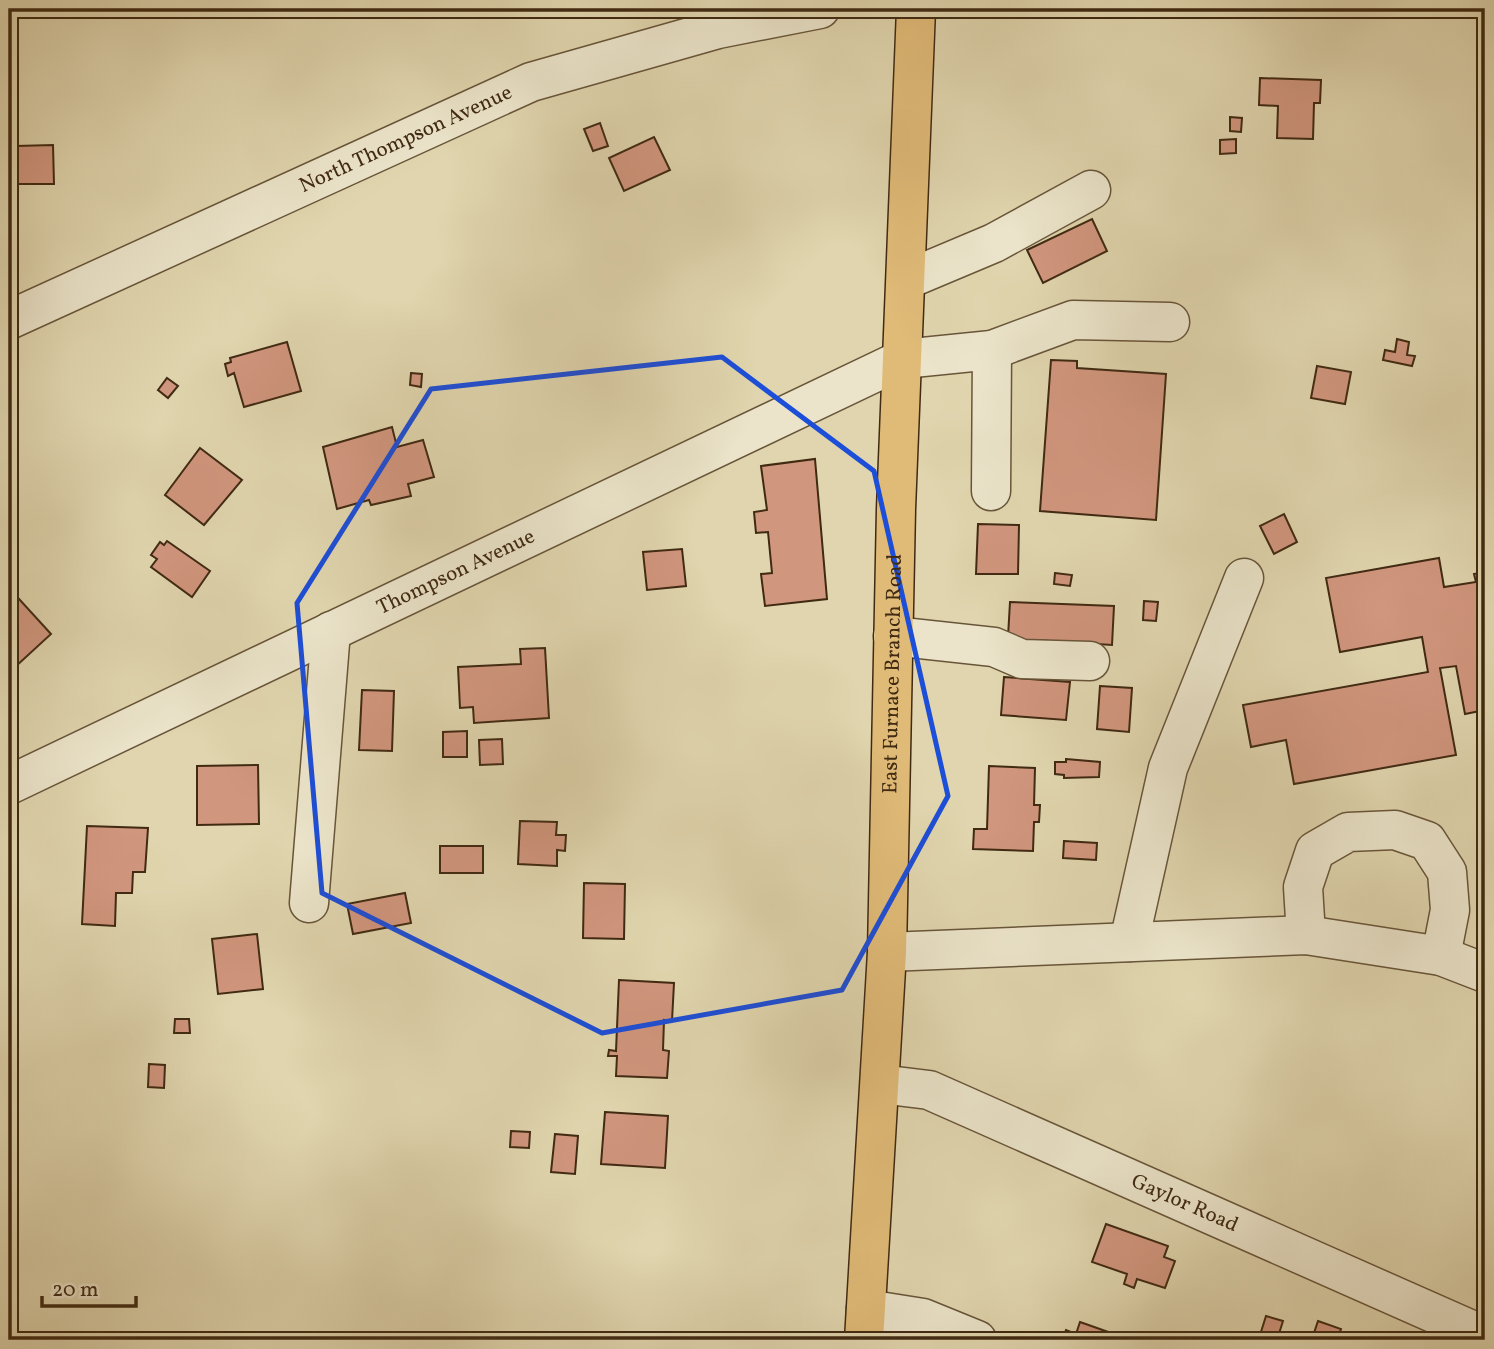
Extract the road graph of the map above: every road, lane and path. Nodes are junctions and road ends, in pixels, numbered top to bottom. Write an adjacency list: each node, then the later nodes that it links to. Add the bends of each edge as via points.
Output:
1 (820, 9): 5 (street, North Thompson Avenue, via 718,29 531,82)
2 (916, 9): 4 (main road, East Furnace Branch Road)
3 (1091, 190): 4 (street, via 994,243)
4 (906, 280): 8 (main road, East Furnace Branch Road)
5 (9, 320)
6 (1170, 322): 7 (street, Thompson Avenue, via 1073,320)
7 (992, 350): 8 (street, Thompson Avenue); 9 (street)
8 (903, 359): 11 (street, Thompson Avenue); 12 (main road, East Furnace Branch Road)
9 (991, 491)
10 (1244, 578): 17 (street, via 1168,768)
11 (331, 631): 14 (street, Thompson Avenue); 15 (street)
12 (893, 636): 13 (street, via 994,647 1022,659); 18 (main road, East Furnace Branch Road)
13 (1090, 662)
14 (9, 785)
15 (309, 903)
16 (1306, 935): 17 (street); 19 (street); 19 (street, via 1303,887 1315,851 1348,832 1395,830 1427,841 1447,872 1450,910)
17 (1129, 942): 18 (street)
18 (887, 952): 21 (main road, East Furnace Branch Road)
19 (1441, 956): 20 (street)
20 (1485, 973)
21 (880, 1084): 22 (main road, East Furnace Branch Road); 23 (street, Gaylor Road, via 929,1090)
22 (865, 1324): 24 (street, via 923,1318)
23 (1485, 1336)
24 (977, 1340)

